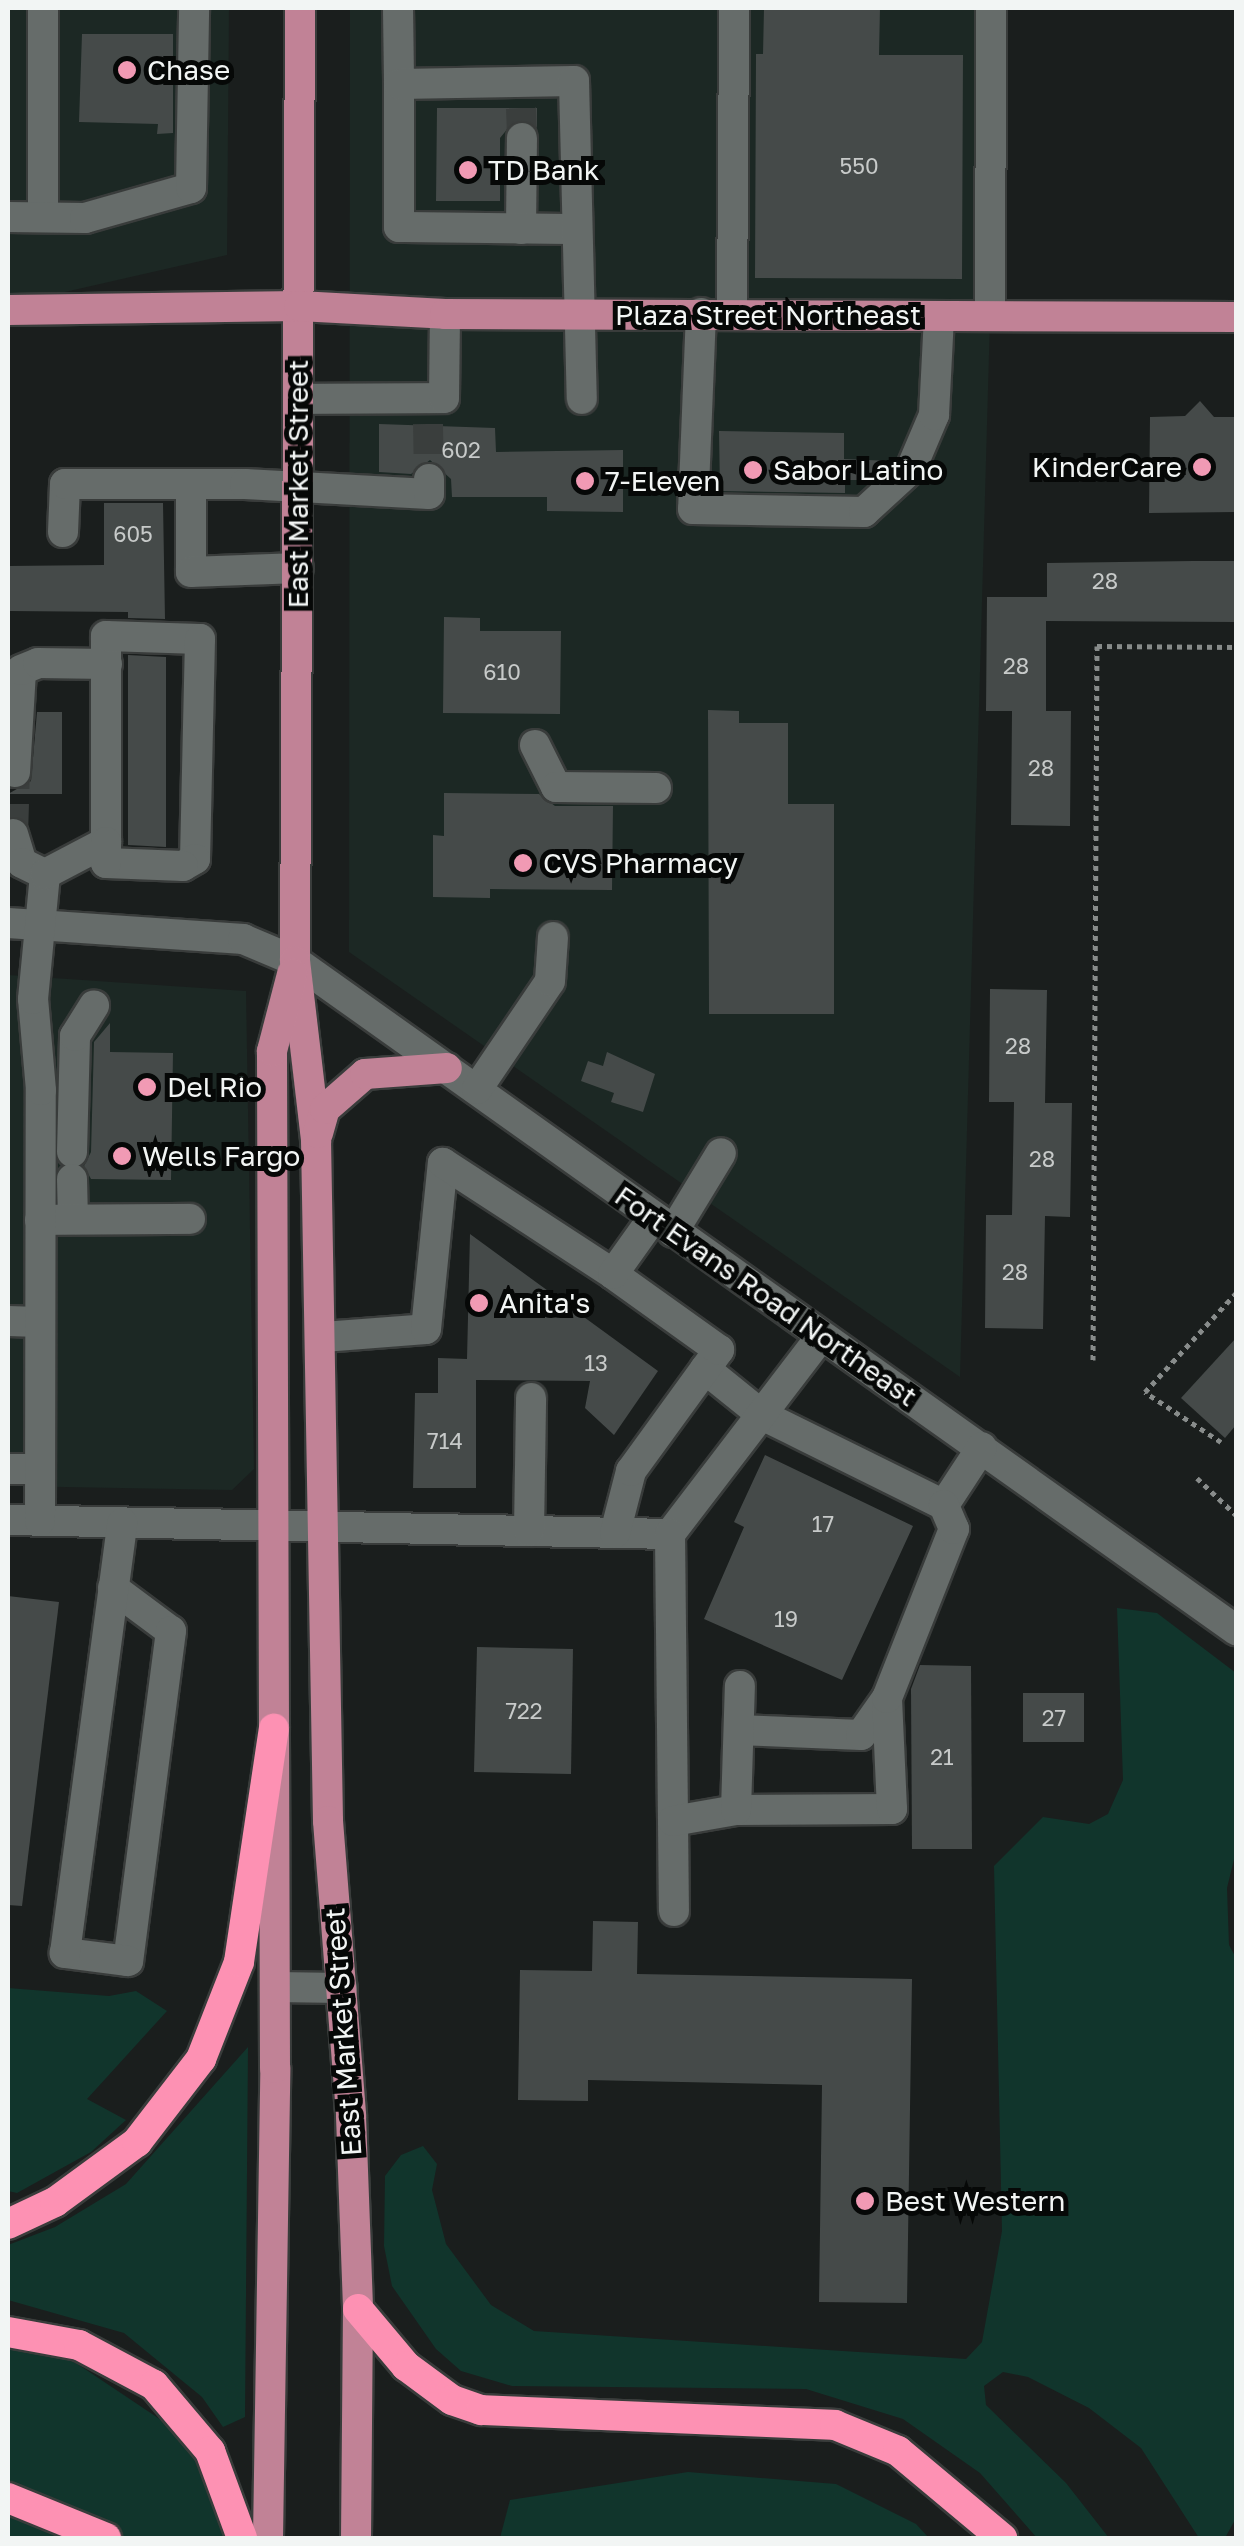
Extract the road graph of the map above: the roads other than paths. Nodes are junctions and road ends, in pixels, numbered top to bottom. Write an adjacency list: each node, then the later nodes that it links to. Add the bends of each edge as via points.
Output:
1 (43, 8): 10 (street)
2 (194, 8): 10 (street, via 191,188 84,218)
3 (300, 8): 13 (main road, East Market Street)
4 (398, 8): 7 (street)
5 (734, 8): 18 (street)
6 (990, 8): 19 (street)
7 (399, 84): 8 (street); 11 (street, via 400,227)
8 (522, 110): 11 (street); 12 (street, via 574,82)
9 (8, 217): 10 (street)
10 (44, 217)
11 (521, 229): 12 (street)
12 (574, 229): 17 (street)
13 (299, 306): 14 (main road, Plaza Street Northeast); 16 (main road, Plaza Street Northeast); 22 (main road, East Market Street)
14 (8, 310)
15 (701, 313): 17 (main road, Plaza Street Northeast); 18 (main road, Plaza Street Northeast); 21 (street, via 693,509 864,512 911,470 934,416)
16 (445, 314): 17 (main road, Plaza Street Northeast); 22 (street, via 442,404)
17 (576, 314): 23 (street)
18 (732, 314): 21 (main road, Plaza Street Northeast)
19 (990, 316): 20 (main road, Plaza Street Northeast); 21 (main road, Plaza Street Northeast)
20 (1236, 316)
21 (940, 317)
22 (298, 399): 26 (main road, East Market Street)
23 (582, 399)
24 (429, 479): 26 (street, via 429,494)
25 (192, 486): 26 (street); 27 (street, via 65,484); 28 (street, via 191,572)
26 (299, 488): 28 (main road, East Market Street)
27 (63, 532)
28 (298, 568): 38 (main road, East Market Street)
29 (106, 664): 31 (street, via 38,662 20,670); 34 (street); 34 (street, via 106,636 200,640 195,858 183,866 106,863)
30 (536, 744): 32 (street, via 556,787)
31 (14, 772)
32 (656, 788)
33 (14, 834): 35 (street, via 22,863)
34 (106, 842): 35 (street)
35 (45, 874): 36 (street)
36 (22, 924): 38 (street, Fort Evans Road Northeast, via 242,939); 40 (street)
37 (553, 938): 42 (street, via 550,982)
38 (295, 962): 41 (street, Fort Evans Road Northeast); 43 (main road, East Market Street); 64 (main road, East Market Street, via 272,1051)
39 (94, 1005): 45 (street, via 75,1036)
40 (21, 1013): 47 (street, via 40,1063)
41 (446, 1068): 42 (street, Fort Evans Road Northeast); 43 (main road, via 365,1074 325,1108)
42 (477, 1089): 48 (street, Fort Evans Road Northeast)
43 (316, 1140): 52 (main road, East Market Street)
44 (721, 1153): 48 (street)
45 (73, 1219): 46 (street); 47 (street)
46 (190, 1219)
47 (40, 1220): 51 (street)
48 (663, 1225): 49 (street); 53 (street, Fort Evans Road Northeast)
49 (613, 1274): 52 (street, via 443,1163 426,1329); 54 (street, via 719,1350)
50 (8, 1321): 51 (street)
51 (39, 1322): 59 (street)
52 (323, 1337): 65 (main road, East Market Street)
53 (820, 1338): 56 (street); 57 (street, Fort Evans Road Northeast)
54 (705, 1369): 56 (street); 67 (street, via 632,1471)
55 (531, 1398): 66 (street)
56 (762, 1414): 60 (street); 68 (street)
57 (982, 1447): 60 (street); 70 (street, Fort Evans Road Northeast)
58 (8, 1469): 59 (street)
59 (40, 1469): 62 (street)
60 (944, 1505): 72 (street, via 954,1529)
61 (8, 1520): 62 (street)
62 (40, 1521): 63 (street)
63 (122, 1523): 64 (street); 69 (street)
64 (276, 1526): 65 (street); 73 (main road, East Market Street)
65 (324, 1526): 66 (street); 79 (main road, East Market Street, via 328,1821)
66 (529, 1531): 67 (street)
67 (616, 1532): 68 (street)
68 (670, 1534): 76 (street)
69 (113, 1588): 69 (street, via 65,1953 128,1961 171,1632)
70 (1236, 1630)
71 (740, 1686): 74 (street)
72 (887, 1698): 74 (street, via 861,1735); 75 (street, via 892,1809)
73 (274, 1729): 78 (main road, East Market Street); 80 (highway, via 239,1962 202,2059 172,2102 111,2165)
74 (739, 1730): 75 (street)
75 (736, 1810): 76 (street)
76 (673, 1821): 77 (street)
77 (674, 1912)
78 (275, 1987): 79 (street); 86 (main road, East Market Street)
79 (342, 1988): 81 (main road, East Market Street)
80 (8, 2224)
81 (358, 2309): 87 (main road, East Market Street); 88 (highway, via 406,2366 452,2400 481,2410 835,2425 898,2450)
82 (8, 2332): 85 (highway, via 80,2345 154,2386 210,2451)
83 (8, 2498): 84 (highway)
84 (106, 2538)
85 (242, 2538)
86 (268, 2538)
87 (356, 2538)
88 (1002, 2538)

